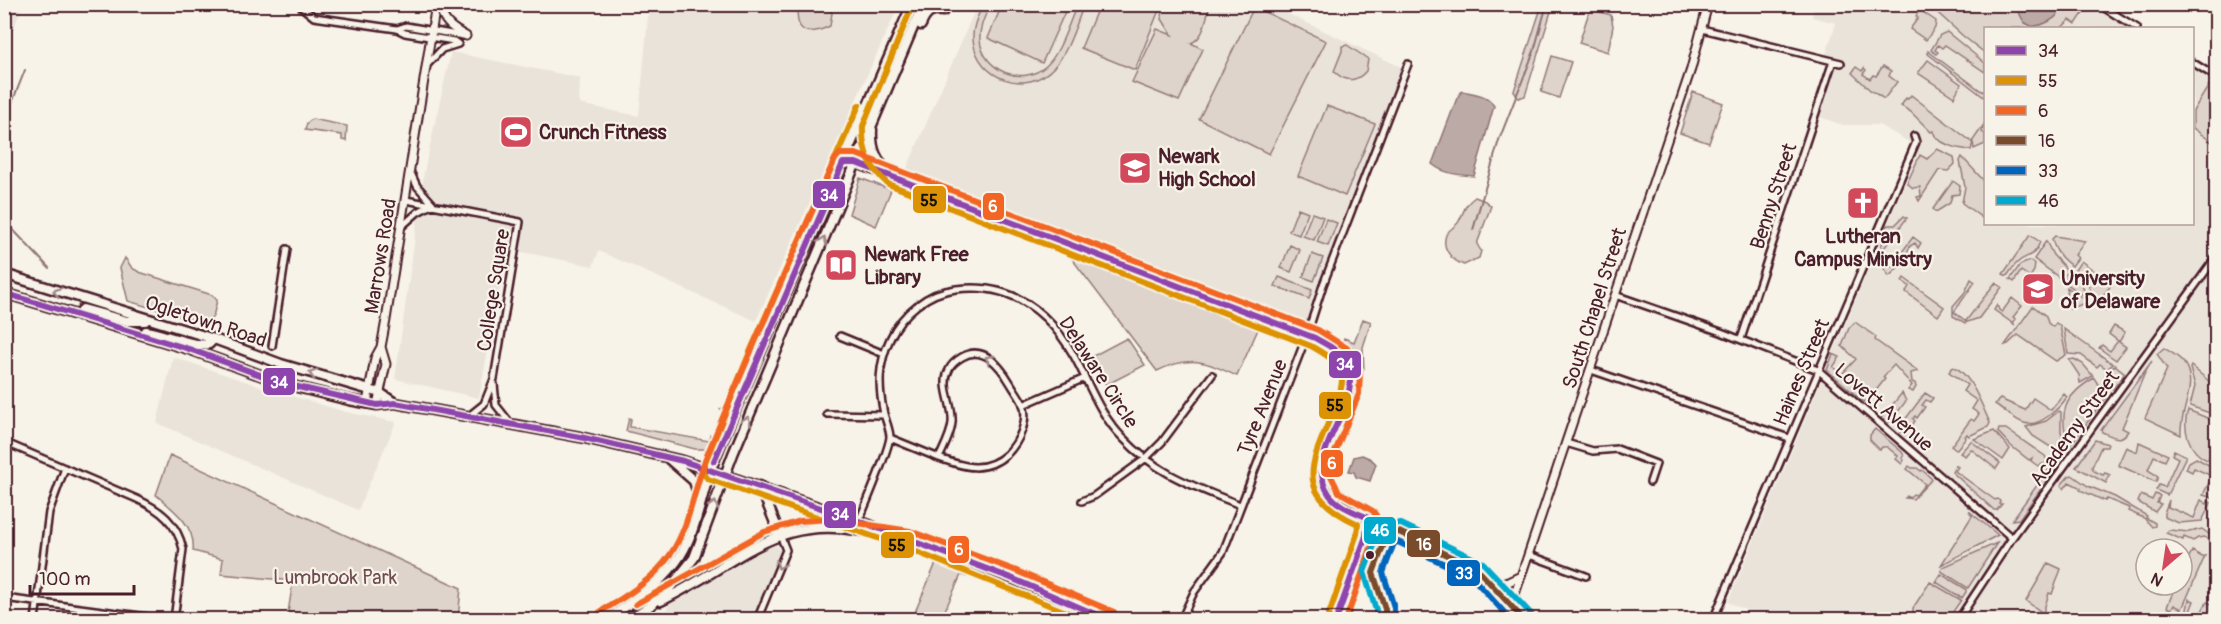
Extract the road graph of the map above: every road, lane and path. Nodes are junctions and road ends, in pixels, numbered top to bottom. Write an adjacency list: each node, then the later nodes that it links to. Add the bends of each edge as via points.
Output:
1 (298, 4): 10 (street, via 314,17 397,29 406,26)
2 (437, 4): 10 (street, Marrows Road); 11 (street, via 448,26)
3 (912, 4): 21 (main road)
4 (923, 4): 18 (main road)
5 (936, 4): 18 (main road, via 943,11 926,14 905,62)
6 (1708, 4): 9 (street, South Chapel Street)
7 (2098, 4): 8 (street)
8 (2135, 27)
9 (1702, 29): 12 (street); 32 (street, South Chapel Street)
10 (431, 34): 11 (street); 16 (street, Marrows Road); 16 (street, via 458,44 442,49)
11 (466, 36)
12 (1833, 61): 13 (street); 39 (street, Benny Street)
13 (1841, 63)
14 (2194, 63): 17 (street)
15 (1408, 64): 36 (street, Tyre Avenue)
16 (426, 66): 23 (street, Marrows Road)
17 (2217, 77)
18 (892, 78): 19 (main road)
19 (872, 127): 22 (main road); 24 (main road, via 874,154)
20 (1914, 136): 44 (street, Haines Street, via 1916,142)
21 (843, 163): 22 (main road); 66 (main road)
22 (856, 163): 24 (main road); 67 (main road, one-way to 22)
23 (410, 171): 25 (street, Marrows Road); 26 (street, Marrows Road)
24 (894, 177): 36 (main road)
25 (406, 200): 26 (street, College Square); 27 (street, Marrows Road)
26 (433, 204): 27 (street); 47 (street, College Square, via 520,222)
27 (401, 227): 41 (street, Marrows Road)
28 (287, 249): 40 (street)
29 (2217, 257): 76 (street, Academy Street)
30 (4, 274): 34 (main road, Ogletown Road, one-way to 30)
31 (4, 293): 33 (main road, Ogletown Road)
32 (1615, 295): 39 (street, Lovett Avenue); 43 (street, South Chapel Street)
33 (79, 316): 34 (main road, via 83,309 127,321); 35 (main road, Ogletown Road)
34 (155, 321): 38 (main road, Ogletown Road)
35 (128, 330): 38 (main road, via 165,334 200,345); 50 (main road, Ogletown Road, via 285,384)
36 (1307, 335): 72 (street, Tyre Avenue); 73 (main road, via 1339,351 1351,375 1348,397 1321,464 1324,485 1334,500)
37 (840, 336): 42 (street)
38 (214, 339): 48 (main road, Ogletown Road, one-way to 38)
39 (1741, 339): 44 (street, Lovett Avenue)
40 (273, 346)
41 (381, 347): 48 (street, Marrows Road); 49 (street, Marrows Road, via 386,364)
42 (884, 354): 46 (street, Delaware Circle, via 901,322 930,297 951,289 990,287 1017,297 1040,313 1069,349); 55 (street, Delaware Circle, via 879,384)
43 (1591, 370): 59 (street); 61 (street, South Chapel Street)
44 (1818, 370): 59 (street, Haines Street); 76 (street, Lovett Avenue)
45 (1212, 375): 64 (street)
46 (1085, 378): 53 (street); 64 (street, Delaware Circle, via 1108,421)
47 (494, 380): 56 (street, via 484,404); 57 (street, via 496,405)
48 (369, 390): 49 (main road, Ogletown Road); 50 (street, Marrows Road)
49 (380, 393): 51 (main road, Ogletown Road); 52 (street, Marrows Road)
50 (367, 403): 52 (main road, Ogletown Road)
51 (395, 403): 52 (main road, Ogletown Road); 56 (main road, Ogletown Road)
52 (377, 405)
53 (1023, 405): 63 (street, via 1025,414 1019,438 1000,460 971,468); 63 (street, one-way to 63, via 1002,369 992,360 973,353 958,360 946,378 952,425)
54 (827, 414): 55 (street)
55 (884, 415): 58 (street, Delaware Circle)
56 (468, 417): 57 (main road, Ogletown Road)
57 (511, 425): 62 (main road, Ogletown Road)
58 (890, 438): 63 (street); 74 (street)
59 (1790, 438): 96 (street, Haines Street)
60 (4, 442): 65 (street)
61 (1566, 443): 68 (street, via 1593,451 1617,449 1656,464); 78 (street, South Chapel Street)
62 (664, 455): 66 (main road, Ogletown Road); 71 (main road, via 694,481)
63 (939, 458)
64 (1145, 459): 70 (street); 72 (street, Delaware Circle, via 1172,477)
65 (65, 468): 83 (street, via 51,505); 87 (street, via 146,503 170,520 183,549)
66 (711, 470): 67 (main road, Ogletown Road); 71 (main road)
67 (725, 474): 69 (main road, Ogletown Road); 84 (main road, one-way to 67, via 679,579 694,558)
68 (1650, 482)
69 (760, 486): 74 (main road, Ogletown Road); 75 (main road)
70 (1082, 501)
71 (700, 504): 88 (main road, via 676,562 640,598)
72 (1240, 505): 92 (street, Tyre Avenue, via 1223,552 1194,592)
73 (1368, 518): 81 (main road, via 1460,560); 93 (street, via 1366,536)
74 (859, 521): 77 (main road, Ogletown Road)
75 (780, 535): 77 (main road, via 828,528); 84 (main road); 90 (street, one-way to 90, via 786,550)
76 (2012, 538): 97 (street, Academy Street)
77 (907, 539): 91 (main road)
78 (1529, 555): 79 (street, South Chapel Street); 80 (street)
79 (1521, 576): 81 (street, via 1506,583); 85 (street, South Chapel Street)
80 (1586, 576)
81 (1486, 578): 85 (main road)
82 (4, 598): 83 (street)
83 (38, 602): 86 (street); 87 (street)
84 (650, 606): 89 (main road)
85 (1511, 606): 94 (main road, South Chapel Street); 95 (main road)
86 (35, 620)
87 (172, 620)
88 (605, 620)
89 (628, 620)
90 (757, 620)
91 (1110, 620)
92 (1181, 620)
93 (1336, 620)
94 (1506, 620)
95 (1524, 620)
96 (1713, 620)
97 (1959, 620)

